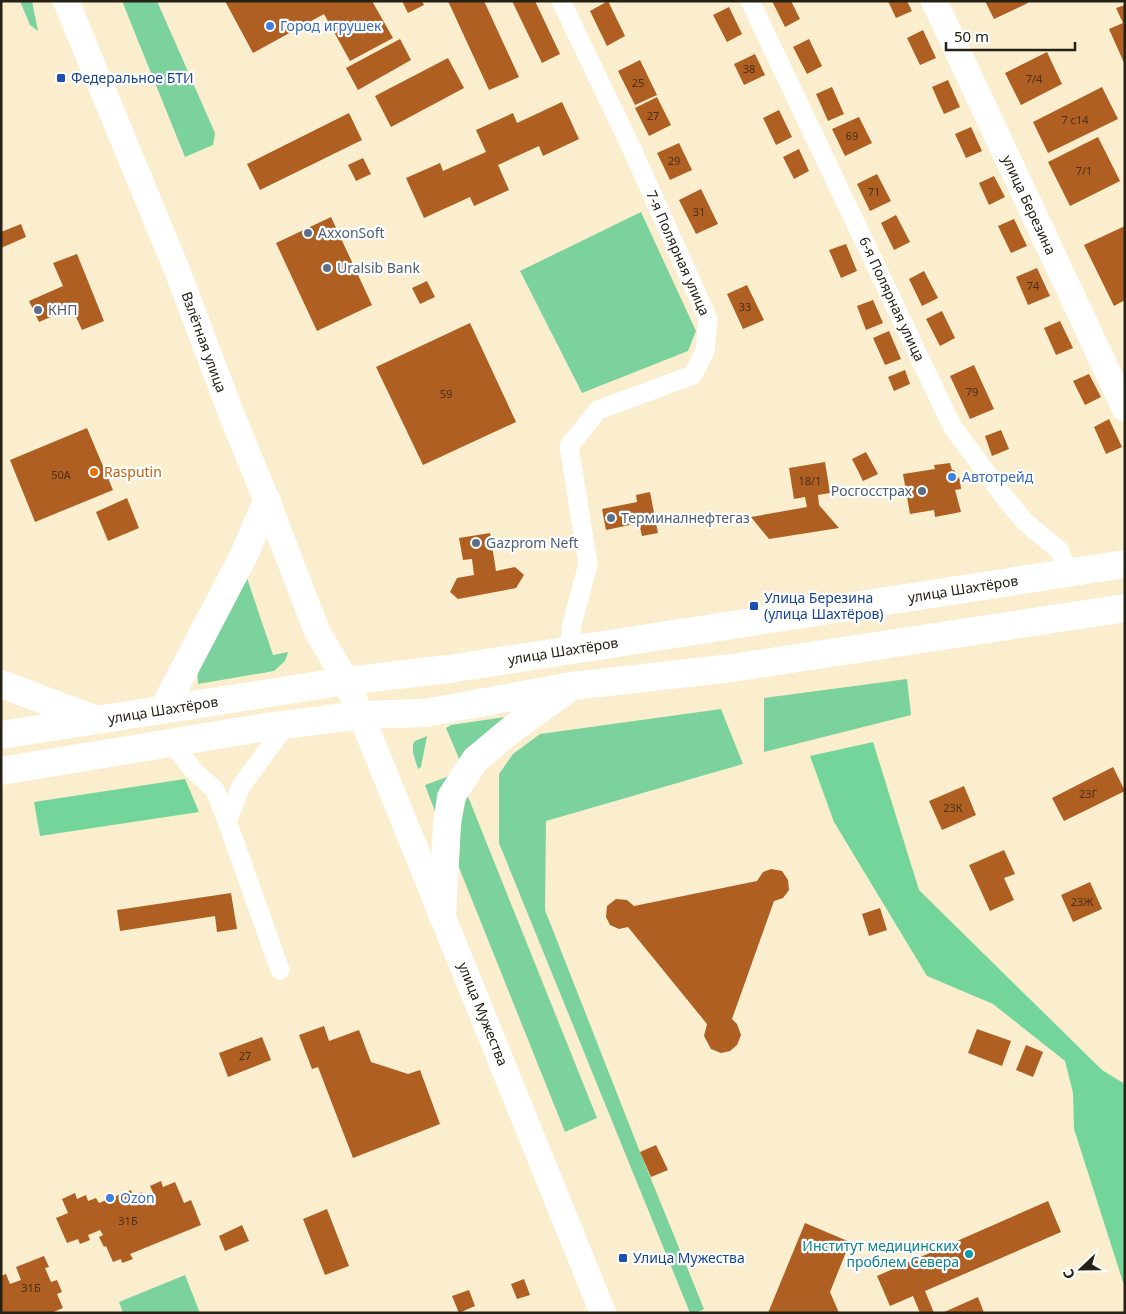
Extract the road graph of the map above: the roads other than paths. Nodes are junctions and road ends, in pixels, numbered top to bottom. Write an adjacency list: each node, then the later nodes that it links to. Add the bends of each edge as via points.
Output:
1 (66, 1): 6 (main road, Взлётная улица)
2 (561, 1): 10 (street, 7-я Полярная улица, via 708,319 706,351 693,375 598,410 569,446 588,564 572,624)
3 (750, 1): 8 (street, 6-я Полярная улица, via 952,426 1025,522 1059,550)
4 (934, 1): 5 (main road, улица Березина)
5 (1125, 409)
6 (268, 501): 11 (main road, Взлётная улица, via 317,631); 14 (main road, via 244,555)
7 (1125, 564): 8 (main road, улица Шахтёров)
8 (1069, 572): 10 (main road, улица Шахтёров)
9 (1125, 608): 13 (main road, via 732,668)
10 (569, 650): 11 (main road, улица Шахтёров)
11 (346, 681): 14 (main road, улица Шахтёров); 15 (main road, Взлётная улица)
12 (1, 684): 16 (main road)
13 (572, 686): 15 (main road, via 425,712); 22 (main road, via 474,760 451,797)
14 (163, 710): 16 (main road, улица Шахтёров)
15 (362, 715): 17 (main road); 22 (main road, улица Мужества)
16 (98, 721): 18 (main road, улица Шахтёров)
17 (286, 725): 19 (main road); 21 (street, via 241,786)
18 (1, 735)
19 (174, 743): 20 (main road); 21 (street, via 193,770 215,790)
20 (1, 771)
21 (227, 821): 23 (street)
22 (442, 915): 24 (main road, улица Мужества)
23 (280, 970)
24 (604, 1313)

